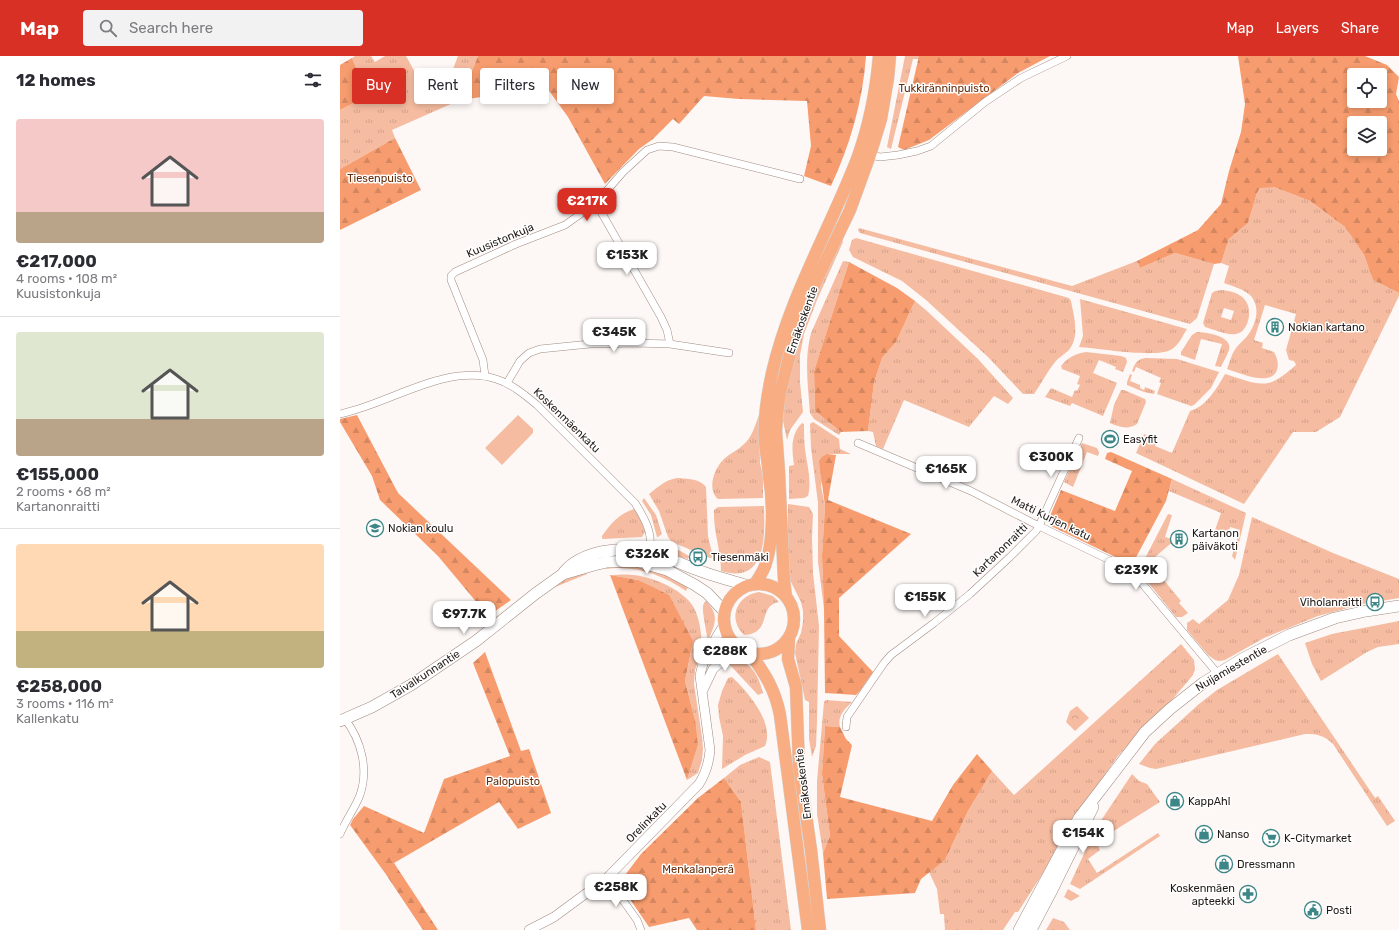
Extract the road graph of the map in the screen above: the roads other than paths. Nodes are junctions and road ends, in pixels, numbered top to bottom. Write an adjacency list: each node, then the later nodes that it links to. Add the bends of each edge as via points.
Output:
1 (879, 56): 18 (main road, Emäkoskentie, via 872,109 861,146 799,289 772,373 765,428 771,493 771,529 766,562)
2 (890, 56): 4 (main road, Emäkoskentie, via 881,119)
3 (1066, 56): 4 (street, via 1021,78 985,102 931,146 894,156)
4 (870, 155): 19 (main road, Emäkoskentie, via 850,210 818,276 796,330 780,393 776,431)
5 (800, 179): 6 (street, Kuusistonkuja, via 673,147 659,146 647,150 638,157)
6 (596, 203): 7 (street, via 661,317); 9 (street, Kuusistonkuja, via 565,225 516,244 451,276 483,360)
7 (670, 344): 8 (street); 10 (street, via 590,344 540,349 520,361)
8 (729, 353)
9 (485, 376): 10 (street, Koskenmäenkatu); 11 (street, Koskenmäenkatu, via 468,375 436,381)
10 (507, 383): 15 (street, Koskenmäenkatu, via 537,405 635,503 648,526)
11 (340, 414)
12 (1079, 438): 14 (street, Kartanonraitti)
13 (858, 443): 14 (street, Matti Kurjen katu, via 965,488)
14 (1039, 526): 25 (street, Matti Kurjen katu, via 1132,572); 28 (street, Kartanonraitti, via 970,594 891,655 847,717)
15 (651, 552): 16 (street, Koskenmäenkatu); 17 (main road, Taivalkunnantie, via 623,550 593,555 570,565); 18 (main road, Taivalkunnantie, via 695,569)
16 (648, 563): 17 (main road, Taivalkunnantie, via 623,560 607,562); 21 (main road, Taivalkunnantie, via 695,585 717,602)
17 (563, 574): 27 (main road, Taivalkunnantie, via 481,637 411,685)
18 (751, 585): 19 (main road, via 772,586); 21 (main road, via 735,594 728,603)
19 (786, 597): 22 (main road, via 794,613 793,630)
20 (1399, 606): 25 (main road, Nuijamiestentie, via 1335,618 1310,627 1242,659)
21 (725, 617): 23 (main road, via 729,636); 26 (street, Orelinkatu, via 702,668 700,676)
22 (789, 638): 24 (main road, via 772,652); 35 (main road, Emäkoskentie, via 788,659 796,688 799,766)
23 (738, 647): 24 (main road); 26 (street, via 713,669)
24 (750, 653): 34 (main road, Emäkoskentie, via 769,681 779,708)
25 (1218, 674): 29 (main road, Nuijamiestentie, via 1189,693 1145,732)
26 (703, 690): 31 (street, Orelinkatu, via 710,758 703,778 691,794)
27 (342, 720): 30 (street, via 355,732 364,765 360,795)
28 (846, 727)
29 (1100, 790): 36 (main road, Nuijamiestentie, via 1079,818); 37 (main road, Nuijamiestentie)
30 (340, 834)
31 (607, 878): 32 (street, Orelinkatu, via 554,917); 33 (street, via 637,920)
32 (528, 930)
33 (641, 930)
34 (808, 930)
35 (820, 930)
36 (1019, 930)
37 (1031, 930)

